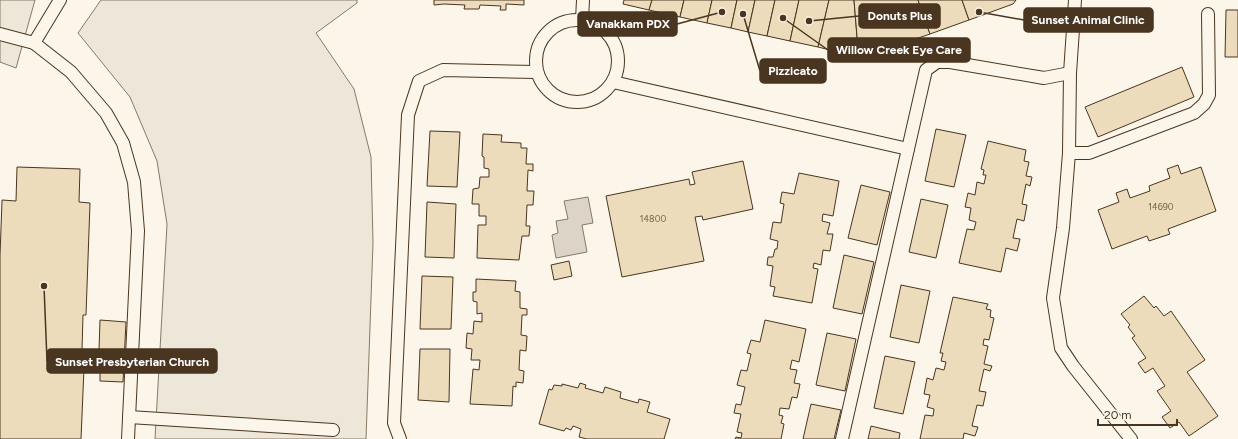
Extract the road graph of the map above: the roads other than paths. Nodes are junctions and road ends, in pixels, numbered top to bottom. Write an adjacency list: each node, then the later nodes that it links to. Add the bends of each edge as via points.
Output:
1 (60, 0): 7 (lane)
2 (583, 0): 5 (lane)
3 (1075, 0): 9 (lane)
4 (1208, 14): 12 (lane, via 1209,95 1204,104 1194,113 1089,153)
5 (582, 20): 8 (lane, via 561,24 552,29 541,41 536,56); 10 (lane, via 598,25 610,36 617,51 618,66)
6 (0, 34): 7 (lane)
7 (34, 43): 13 (lane, via 71,72 106,113 123,143 134,182 138,231)
8 (537, 72): 10 (lane, via 544,87 556,98 572,102 588,102 602,94); 16 (lane, via 443,70 419,81 408,115 394,423)
9 (1070, 73): 11 (lane, via 1044,78 937,62 926,70); 12 (lane)
10 (613, 82): 11 (lane)
11 (908, 149): 17 (lane)
12 (1069, 153): 18 (lane, via 1063,228 1053,298 1061,348)
13 (129, 417): 14 (lane); 15 (lane)
14 (333, 430)
15 (128, 439)
16 (400, 439)
17 (842, 439)
18 (1131, 439)

